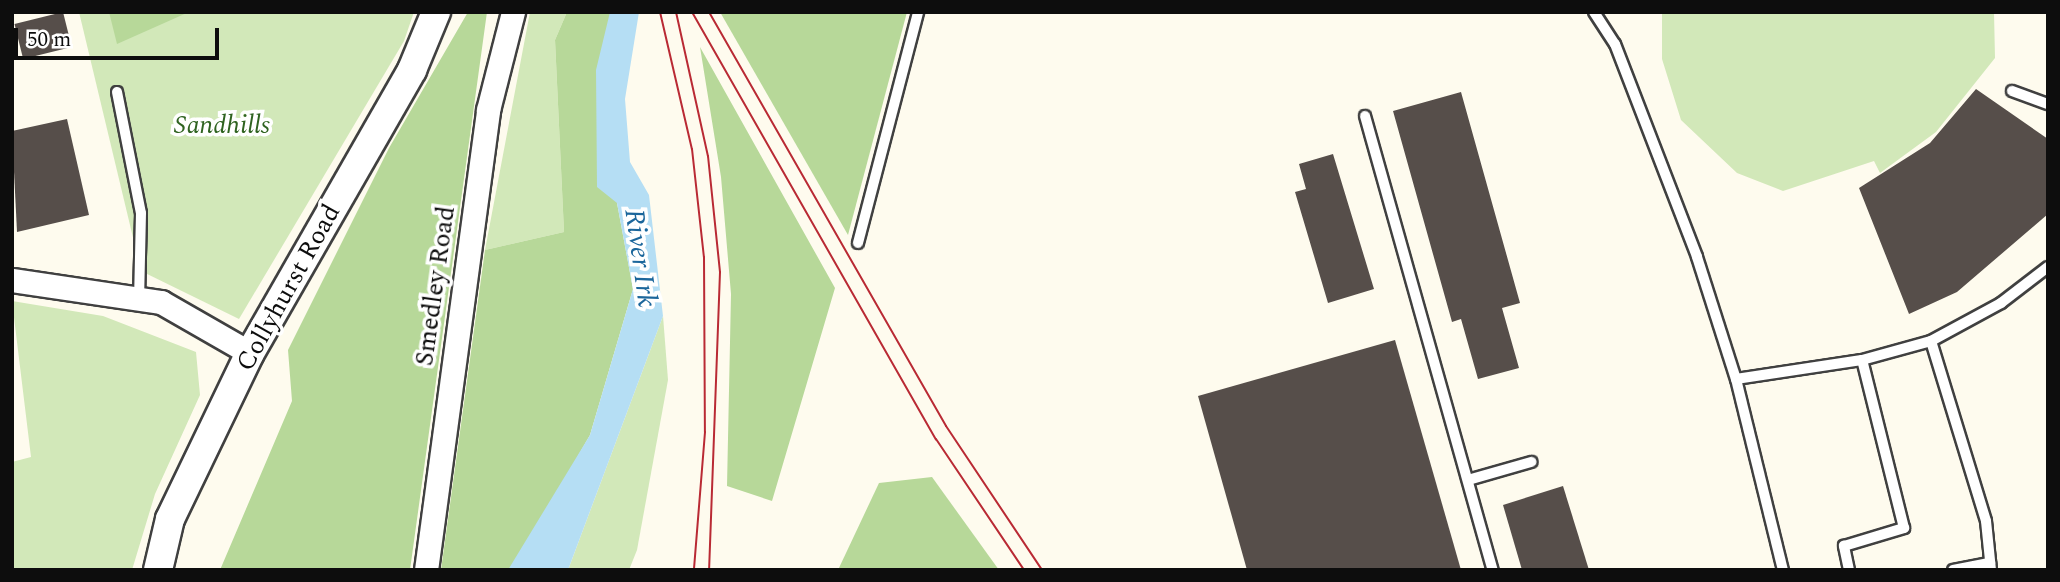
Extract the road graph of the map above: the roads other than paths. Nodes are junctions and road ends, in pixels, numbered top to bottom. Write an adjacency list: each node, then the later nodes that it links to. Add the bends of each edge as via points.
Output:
1 (436, 12): 14 (street, Collyhurst Road, via 412,70)
2 (513, 12): 21 (street, Smedley Road, via 488,110)
3 (918, 12): 9 (lane)
4 (1594, 12): 16 (lane, via 1615,44 1650,132)
5 (2012, 91): 7 (lane)
6 (117, 92): 12 (lane, via 141,213)
7 (2048, 104)
8 (1365, 116): 18 (lane)
9 (858, 243)
10 (2048, 267): 13 (lane, via 2001,303)
11 (12, 280): 12 (street)
12 (139, 299): 14 (street, via 161,302)
13 (1931, 341): 15 (lane); 19 (lane, via 1986,521)
14 (250, 353): 20 (street, Collyhurst Road, via 170,519)
15 (1862, 360): 16 (lane); 24 (lane, via 1904,528 1844,546)
16 (1736, 379): 23 (lane)
17 (1531, 462): 18 (lane)
18 (1468, 480): 22 (lane)
19 (1991, 566): 25 (lane)
20 (158, 570)
21 (426, 570)
22 (1493, 570)
23 (1783, 570)
24 (1849, 570)
25 (1953, 570)

